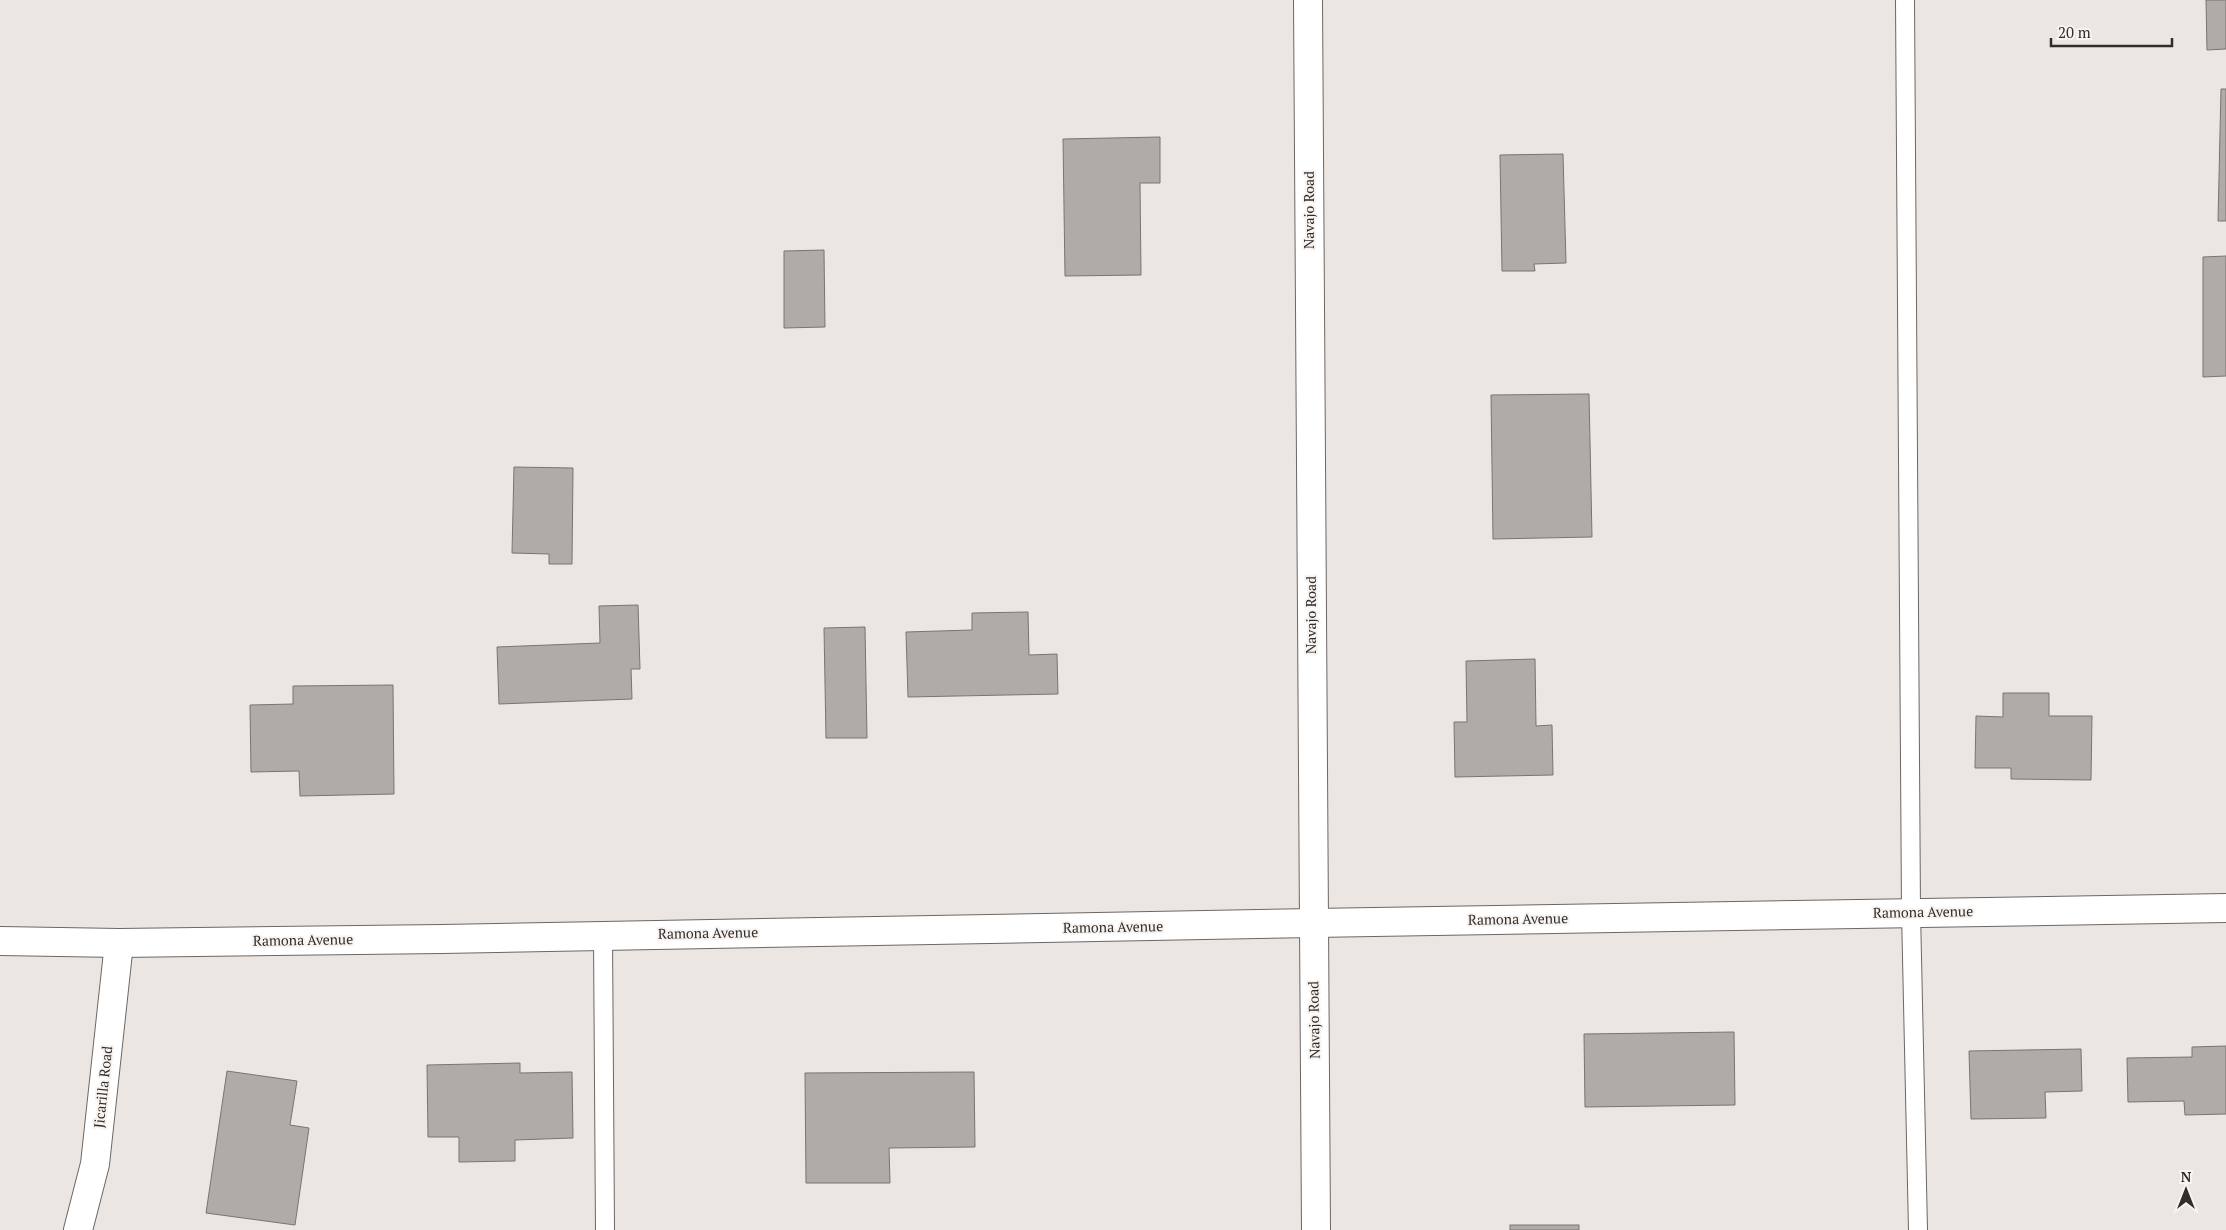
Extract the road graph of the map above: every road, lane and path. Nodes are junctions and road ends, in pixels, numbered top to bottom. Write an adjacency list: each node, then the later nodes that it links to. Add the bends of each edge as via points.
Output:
1 (1308, 0): 5 (street, Navajo Road)
2 (1906, 0): 4 (lane)
3 (2226, 908): 4 (street, Ramona Avenue)
4 (1911, 912): 5 (street, Ramona Avenue); 12 (lane)
5 (1313, 923): 6 (street, Ramona Avenue); 11 (street, Navajo Road)
6 (603, 935): 8 (street, Ramona Avenue); 10 (lane)
7 (0, 941): 8 (street, Ramona Avenue)
8 (119, 943): 9 (street, Jicarilla Road, via 95,1164)
9 (78, 1230)
10 (605, 1230)
11 (1316, 1230)
12 (1918, 1230)

